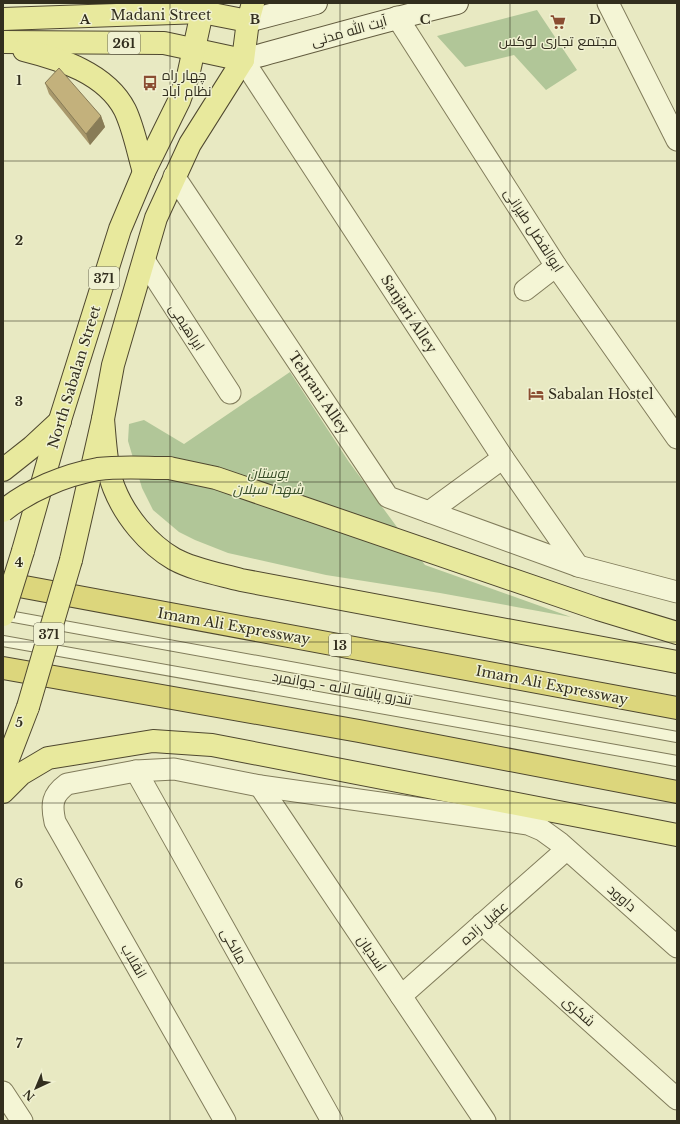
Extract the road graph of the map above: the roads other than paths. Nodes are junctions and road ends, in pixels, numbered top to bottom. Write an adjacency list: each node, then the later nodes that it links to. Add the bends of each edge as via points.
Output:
1 (316, 3): 5 (main road, Madani Street / 261)
2 (457, 3): 6 (main road, آیت الله مدنی / 261)
3 (608, 3): 11 (street)
4 (203, 8): 5 (main road, Madani Street / 261); 7 (main road, Madani Street / 261); 9 (main road, North Sabalan Street / 371)
5 (250, 12): 10 (main road, 371)
6 (397, 17): 10 (main road, آیت الله مدنی / 261); 15 (street, ابوالفضل طیرانی)
7 (3, 19)
8 (3, 43): 9 (main road, Madani Street / 261, via 164,43); 12 (main road, via 66,63 106,86 124,109)
9 (193, 48): 10 (main road, Madani Street / 261); 12 (main road, North Sabalan Street / 371, via 188,76 179,101)
10 (243, 60): 13 (main road, 371, via 190,144); 21 (street, Sanjari Alley)
11 (677, 140)
12 (144, 172): 19 (main road, North Sabalan Street / 371, via 120,230)
13 (174, 176): 14 (main road, 371, via 156,218); 24 (street, Tehrani Alley, via 388,497)
14 (144, 260): 17 (street, ابراهیمی); 18 (main road, 371, via 113,365)
15 (556, 266): 16 (street); 20 (street, ابوالفضل طیرانی)
16 (525, 290)
17 (230, 393)
18 (103, 418): 31 (main road, via 105,446 113,487 128,514 150,541 174,559 241,580); 37 (main road, 371, bridge, via 70,560 28,707)
19 (60, 420): 22 (main road); 28 (main road, North Sabalan Street / 371, bridge)
20 (677, 438)
21 (503, 458): 24 (street); 25 (street, Sanjari Alley)
22 (3, 470)
23 (3, 511): 29 (main road, bridge, via 29,493 62,479 97,470 126,467 169,468 216,478 598,609)
24 (429, 512): 25 (street, Tehrani Alley)
25 (578, 566): 27 (street, Tehrani Alley)
26 (3, 583): 33 (highway, Imam Ali Expressway / 13)
27 (677, 592)
28 (3, 615): 34 (lane)
29 (677, 633)
30 (3, 641): 35 (lane, تندرو پایانه لاله - جوانمرد)
31 (677, 662)
32 (3, 668): 40 (highway, via 359,731)
33 (677, 708)
34 (677, 737)
35 (677, 761)
36 (136, 771): 38 (street, داوود, via 174,769); 41 (street, داوود, via 67,784); 51 (street, مالکی)
37 (3, 772)
38 (260, 786): 43 (street, داوود, via 528,824 542,830); 46 (street, اسدیان)
39 (3, 792): 42 (main road, via 21,774 48,758 153,741 212,745)
40 (677, 792)
41 (54, 799): 50 (street, انقلاب, via 52,807 55,822)
42 (677, 835)
43 (566, 850): 44 (street, عقیل زاده); 45 (street, داوود)
44 (482, 924): 46 (street, عقیل زاده); 48 (street, شکری)
45 (677, 947)
46 (401, 996): 52 (street, اسدیان)
47 (3, 1092): 49 (street)
48 (677, 1098)
49 (22, 1121)
50 (225, 1121)
51 (332, 1121)
52 (485, 1121)

